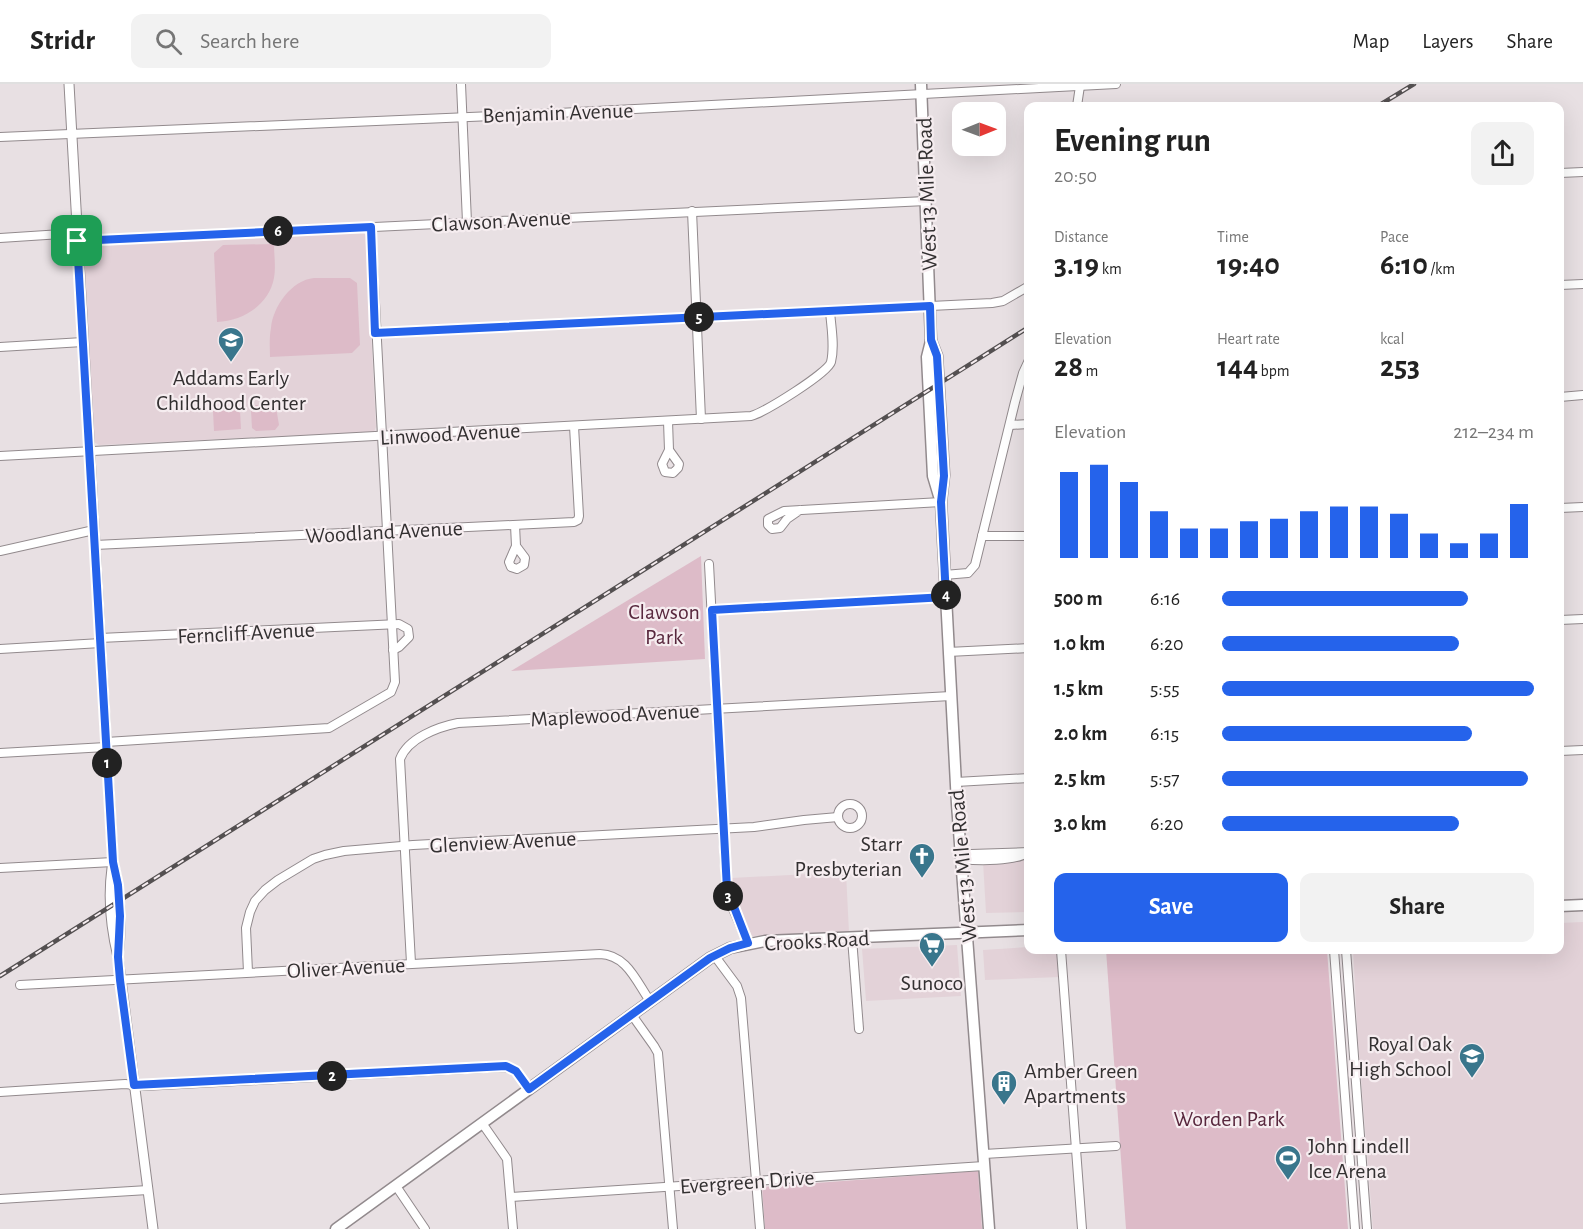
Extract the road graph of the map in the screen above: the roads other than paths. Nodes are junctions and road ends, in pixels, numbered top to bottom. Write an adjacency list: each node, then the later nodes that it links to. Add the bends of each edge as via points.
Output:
1 (69, 84): 8 (street)
2 (461, 84): 7 (street)
3 (1116, 84): 4 (street, Benjamin Avenue)
4 (1080, 86): 5 (street, Benjamin Avenue); 6 (street)
5 (921, 89): 7 (street, Benjamin Avenue); 12 (main road, West 13 Mile Road)
6 (1078, 102)
7 (462, 116): 8 (street, Benjamin Avenue); 14 (street)
8 (71, 134): 9 (street, Benjamin Avenue); 16 (street)
9 (0, 136)
10 (1583, 172): 11 (street)
11 (1564, 173)
12 (926, 201): 13 (street, Clawson Avenue); 21 (main road, West 13 Mile Road)
13 (692, 211): 14 (street, Clawson Avenue); 23 (street)
14 (467, 222): 15 (street, Clawson Avenue)
15 (371, 227): 16 (street, Clawson Avenue); 24 (street)
16 (77, 237): 17 (street, Clawson Avenue); 25 (street)
17 (0, 238)
18 (1583, 284): 19 (street)
19 (1564, 285)
20 (1024, 289): 21 (street, via 996,302)
21 (930, 306): 22 (street); 39 (main road, West 13 Mile Road, via 927,357 933,476)
22 (830, 310): 23 (street); 30 (street, Linwood Avenue, via 832,353 823,373 755,415)
23 (696, 317): 24 (street); 30 (street)
24 (375, 333): 35 (street)
25 (83, 342): 26 (street); 37 (street)
26 (0, 347)
27 (1024, 375): 33 (street)
28 (1583, 395): 29 (street)
29 (1564, 397)
30 (701, 419): 31 (street, Linwood Avenue)
31 (668, 421): 34 (street, Linwood Avenue); 36 (street)
32 (1024, 424): 33 (street)
33 (1010, 425): 46 (street)
34 (574, 426): 35 (street, Linwood Avenue); 43 (street, Woodland Avenue, via 578,520)
35 (381, 436): 37 (street, Linwood Avenue); 45 (street)
36 (669, 450)
37 (89, 451): 38 (street, Linwood Avenue); 44 (street)
38 (0, 456)
39 (941, 502): 42 (street); 52 (main road, West 13 Mile Road)
40 (1583, 507): 41 (street)
41 (1564, 508)
42 (800, 510)
43 (515, 525): 45 (street, Woodland Avenue); 49 (street)
44 (94, 530): 48 (street); 50 (street)
45 (386, 532): 48 (street, Woodland Avenue); 57 (street)
46 (982, 536): 47 (street); 52 (street, via 972,570 962,575)
47 (1024, 536)
48 (95, 544): 58 (street)
49 (516, 546)
50 (0, 551)
51 (709, 564): 54 (street)
52 (945, 575): 53 (main road, West 13 Mile Road)
53 (946, 597): 54 (street); 62 (main road, West 13 Mile Road)
54 (712, 610): 64 (street)
55 (1583, 618): 56 (street)
56 (1564, 620)
57 (392, 624): 58 (street, Ferncliff Avenue); 61 (street); 61 (street, via 402,625 410,634)
58 (100, 641): 60 (street, Ferncliff Avenue); 65 (street)
59 (1024, 648): 62 (street)
60 (0, 649)
61 (393, 650): 65 (street, via 395,682 391,692 329,728)
62 (948, 652): 63 (main road, West 13 Mile Road)
63 (951, 696): 64 (street, Maplewood Avenue); 70 (main road, West 13 Mile Road)
64 (717, 708): 72 (street); 73 (street, Maplewood Avenue, via 444,726 405,749 400,759)
65 (106, 745): 68 (street); 76 (street)
66 (1583, 750): 67 (street)
67 (1564, 751)
68 (0, 753)
69 (1024, 778): 70 (street)
70 (956, 782): 75 (main road, West 13 Mile Road)
71 (838, 817): 72 (street, Glenview Avenue)
72 (723, 829): 73 (street, Glenview Avenue); 83 (street, via 727,889)
73 (404, 847): 88 (street); 89 (street, Glenview Avenue, via 325,855 265,890 253,905 248,920)
74 (1024, 855): 75 (street)
75 (962, 859): 81 (main road, West 13 Mile Road)
76 (113, 862): 77 (street); 90 (street, via 113,937)
77 (0, 868)
78 (1583, 905): 79 (main road)
79 (1564, 906)
80 (1024, 930): 81 (main road, Crooks Road)
81 (968, 932): 82 (main road, Crooks Road); 105 (main road, West 13 Mile Road)
82 (852, 938): 83 (main road, Crooks Road); 96 (street)
83 (748, 943): 87 (main road, Crooks Road)
84 (1061, 954): 104 (street)
85 (1334, 954): 94 (street)
86 (1346, 954): 95 (street)
87 (714, 955): 92 (main road, Crooks Road); 107 (street, via 741,998)
88 (411, 963): 89 (street, Oliver Avenue); 92 (street, Oliver Avenue, via 606,954 621,960)
89 (248, 972): 90 (street, Oliver Avenue)
90 (120, 980): 91 (street, Oliver Avenue); 97 (street)
91 (20, 986)
92 (650, 1001): 93 (main road, Crooks Road)
93 (632, 1015): 98 (main road, Crooks Road); 109 (street, via 657,1053)
94 (1339, 1019): 95 (street); 101 (street)
95 (1352, 1024): 100 (street)
96 (859, 1029)
97 (134, 1085): 98 (street, via 506,1066 516,1071); 99 (street); 110 (street)
98 (529, 1089): 102 (main road, Crooks Road)
99 (0, 1092)
100 (1357, 1094): 101 (street); 113 (street)
101 (1345, 1095): 114 (street)
102 (482, 1123): 108 (main road, Crooks Road); 111 (street, via 507,1159)
103 (1116, 1146): 104 (street)
104 (1076, 1149): 105 (street); 122 (street)
105 (984, 1154): 106 (main road, West 13 Mile Road)
106 (984, 1166): 107 (street, Evergreen Drive); 121 (main road, West 13 Mile Road)
107 (756, 1181): 109 (street, Evergreen Drive); 120 (street)
108 (396, 1186): 116 (main road, Crooks Road); 117 (street)
109 (669, 1186): 111 (street, Evergreen Drive); 119 (street)
110 (148, 1190): 112 (street); 115 (street)
111 (511, 1197): 118 (street)
112 (0, 1199)
113 (1365, 1206): 114 (street); 124 (street)
114 (1353, 1207): 123 (street)
115 (153, 1229)
116 (336, 1229)
117 (425, 1229)
118 (513, 1229)
119 (673, 1229)
120 (760, 1229)
121 (989, 1229)
122 (1082, 1229)
123 (1355, 1229)
124 (1367, 1229)

